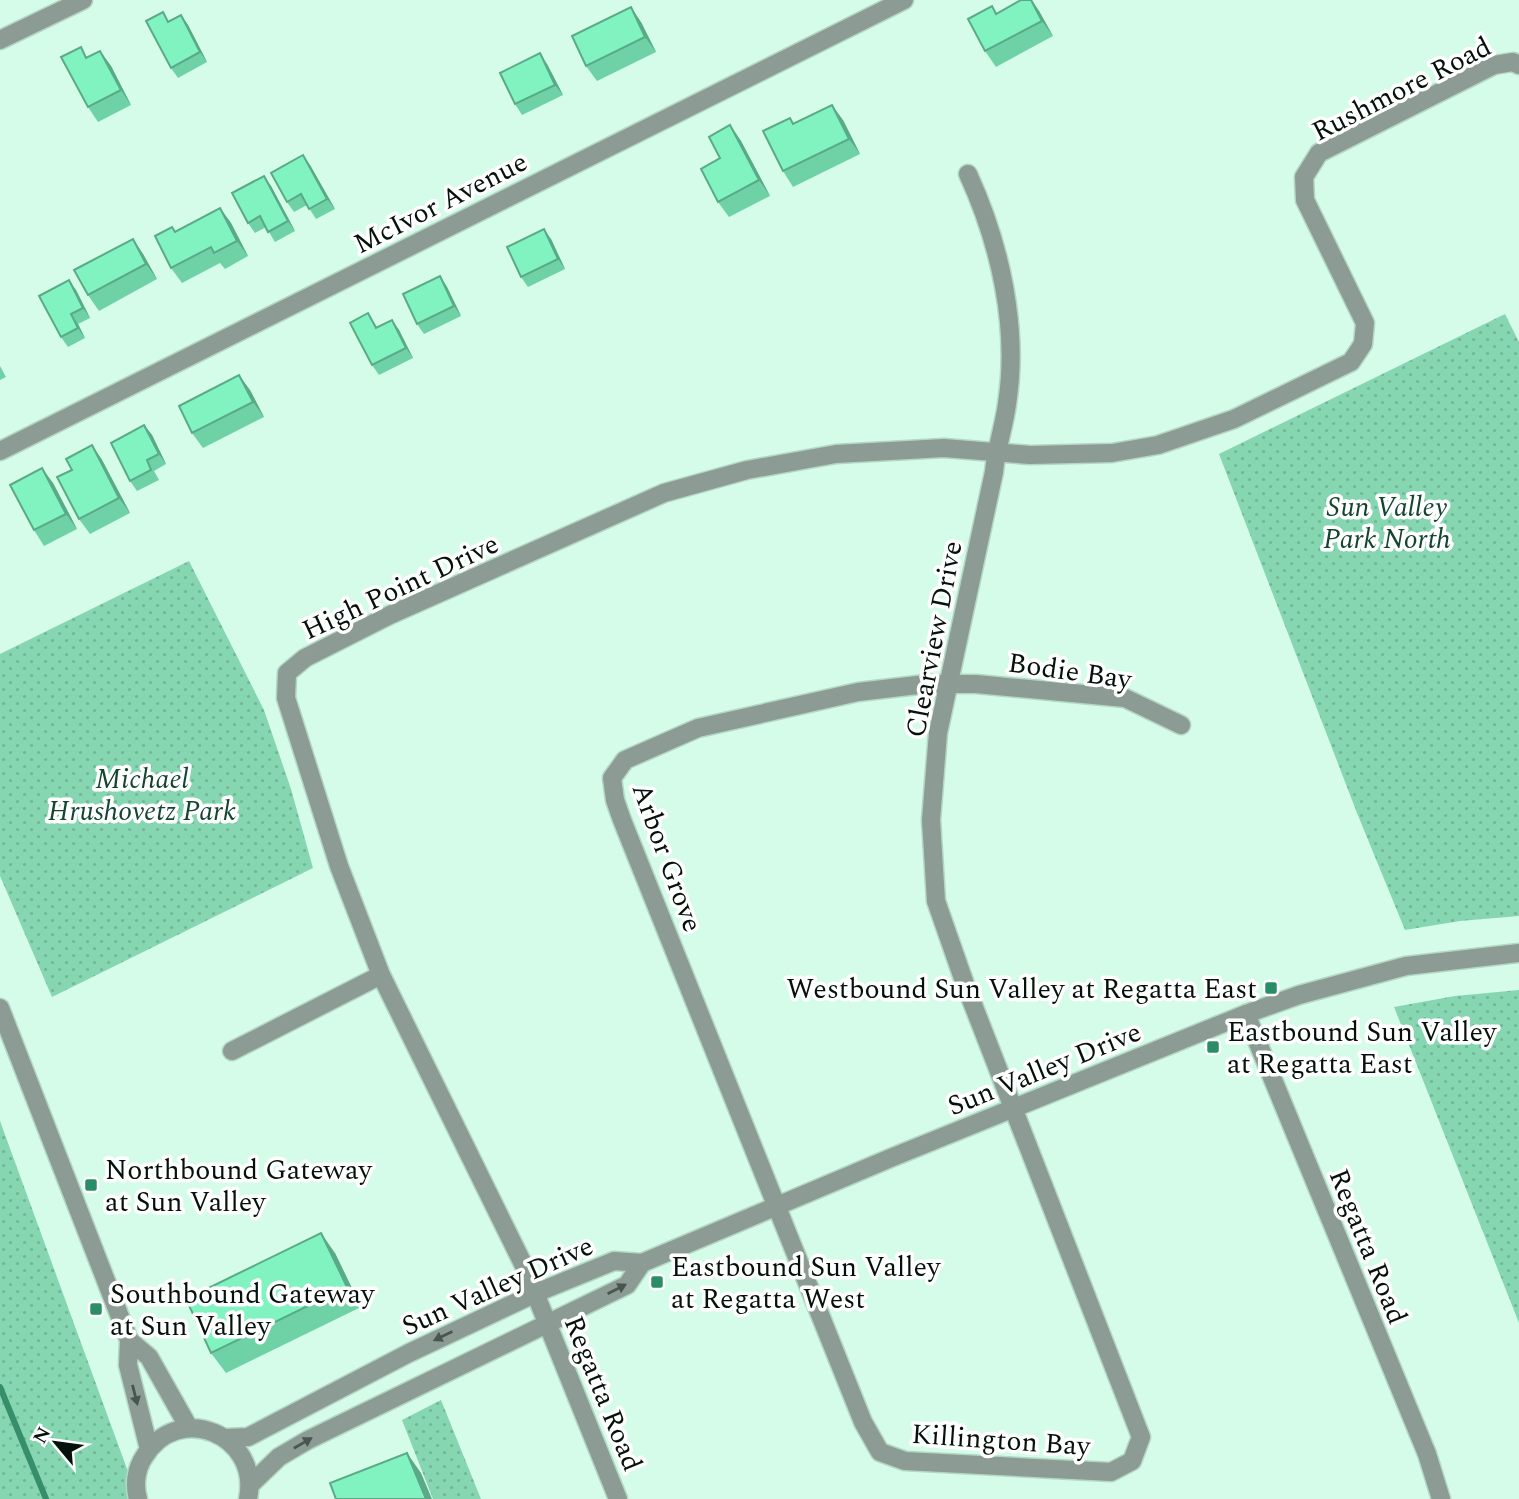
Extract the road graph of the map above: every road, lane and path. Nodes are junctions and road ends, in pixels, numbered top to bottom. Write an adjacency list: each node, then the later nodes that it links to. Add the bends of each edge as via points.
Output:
1 (83, 0): 4 (street)
2 (904, 0): 3 (street, McIvor Avenue)
3 (882, 5): 8 (street, McIvor Avenue)
4 (0, 40)
5 (1519, 65): 7 (street, Rushmore Road, via 1494,65 1319,153 1304,177 1306,200 1365,323 1363,344 1351,362 1234,419 1158,445 1098,453)
6 (968, 174): 7 (street, Clearview Drive, via 999,258 1009,330 1007,404)
7 (996, 451): 9 (street, Clearview Drive); 12 (street, High Point Drive, via 944,448 836,454 747,470 664,494 390,615 305,658 287,673 286,698 339,866)
8 (0, 452)
9 (948, 684): 10 (street, Bodie Bay, via 1125,698); 16 (street, Clearview Drive, via 938,733 931,820 936,901); 17 (street, Arbor Grove, via 858,691 698,728 625,760 612,778 622,820)
10 (1181, 725)
11 (1519, 953): 14 (street, Sun Valley Drive, via 1406,966)
12 (381, 975): 15 (street); 19 (street, High Point Drive)
13 (0, 1007): 20 (street)
14 (1246, 1014): 16 (street, Sun Valley Drive); 27 (street, Regatta Road, via 1427,1454)
15 (232, 1051)
16 (1013, 1109): 17 (street, Sun Valley Drive); 17 (street, Killington Bay, via 1141,1437 1132,1461 1111,1472 905,1461 880,1452 863,1422)
17 (775, 1207): 18 (street, Sun Valley Drive)
18 (642, 1264): 19 (street, Sun Valley Drive, one-way to 18, via 627,1285); 19 (street, Sun Valley Drive, via 614,1261)
19 (542, 1308): 22 (street, Sun Valley Drive, one-way to 22, via 409,1353 248,1437); 24 (street, Sun Valley Drive, one-way to 19, via 279,1457); 26 (street, Regatta Road)
20 (129, 1340): 21 (street, via 149,1357); 23 (street, one-way to 23, via 128,1364)
21 (188, 1428): 22 (street); 23 (street, via 166,1434)
22 (225, 1438): 24 (street, via 243,1459)
23 (149, 1449): 25 (street, via 136,1478)
24 (249, 1492)
25 (138, 1499)
26 (618, 1499)
27 (1441, 1499)

